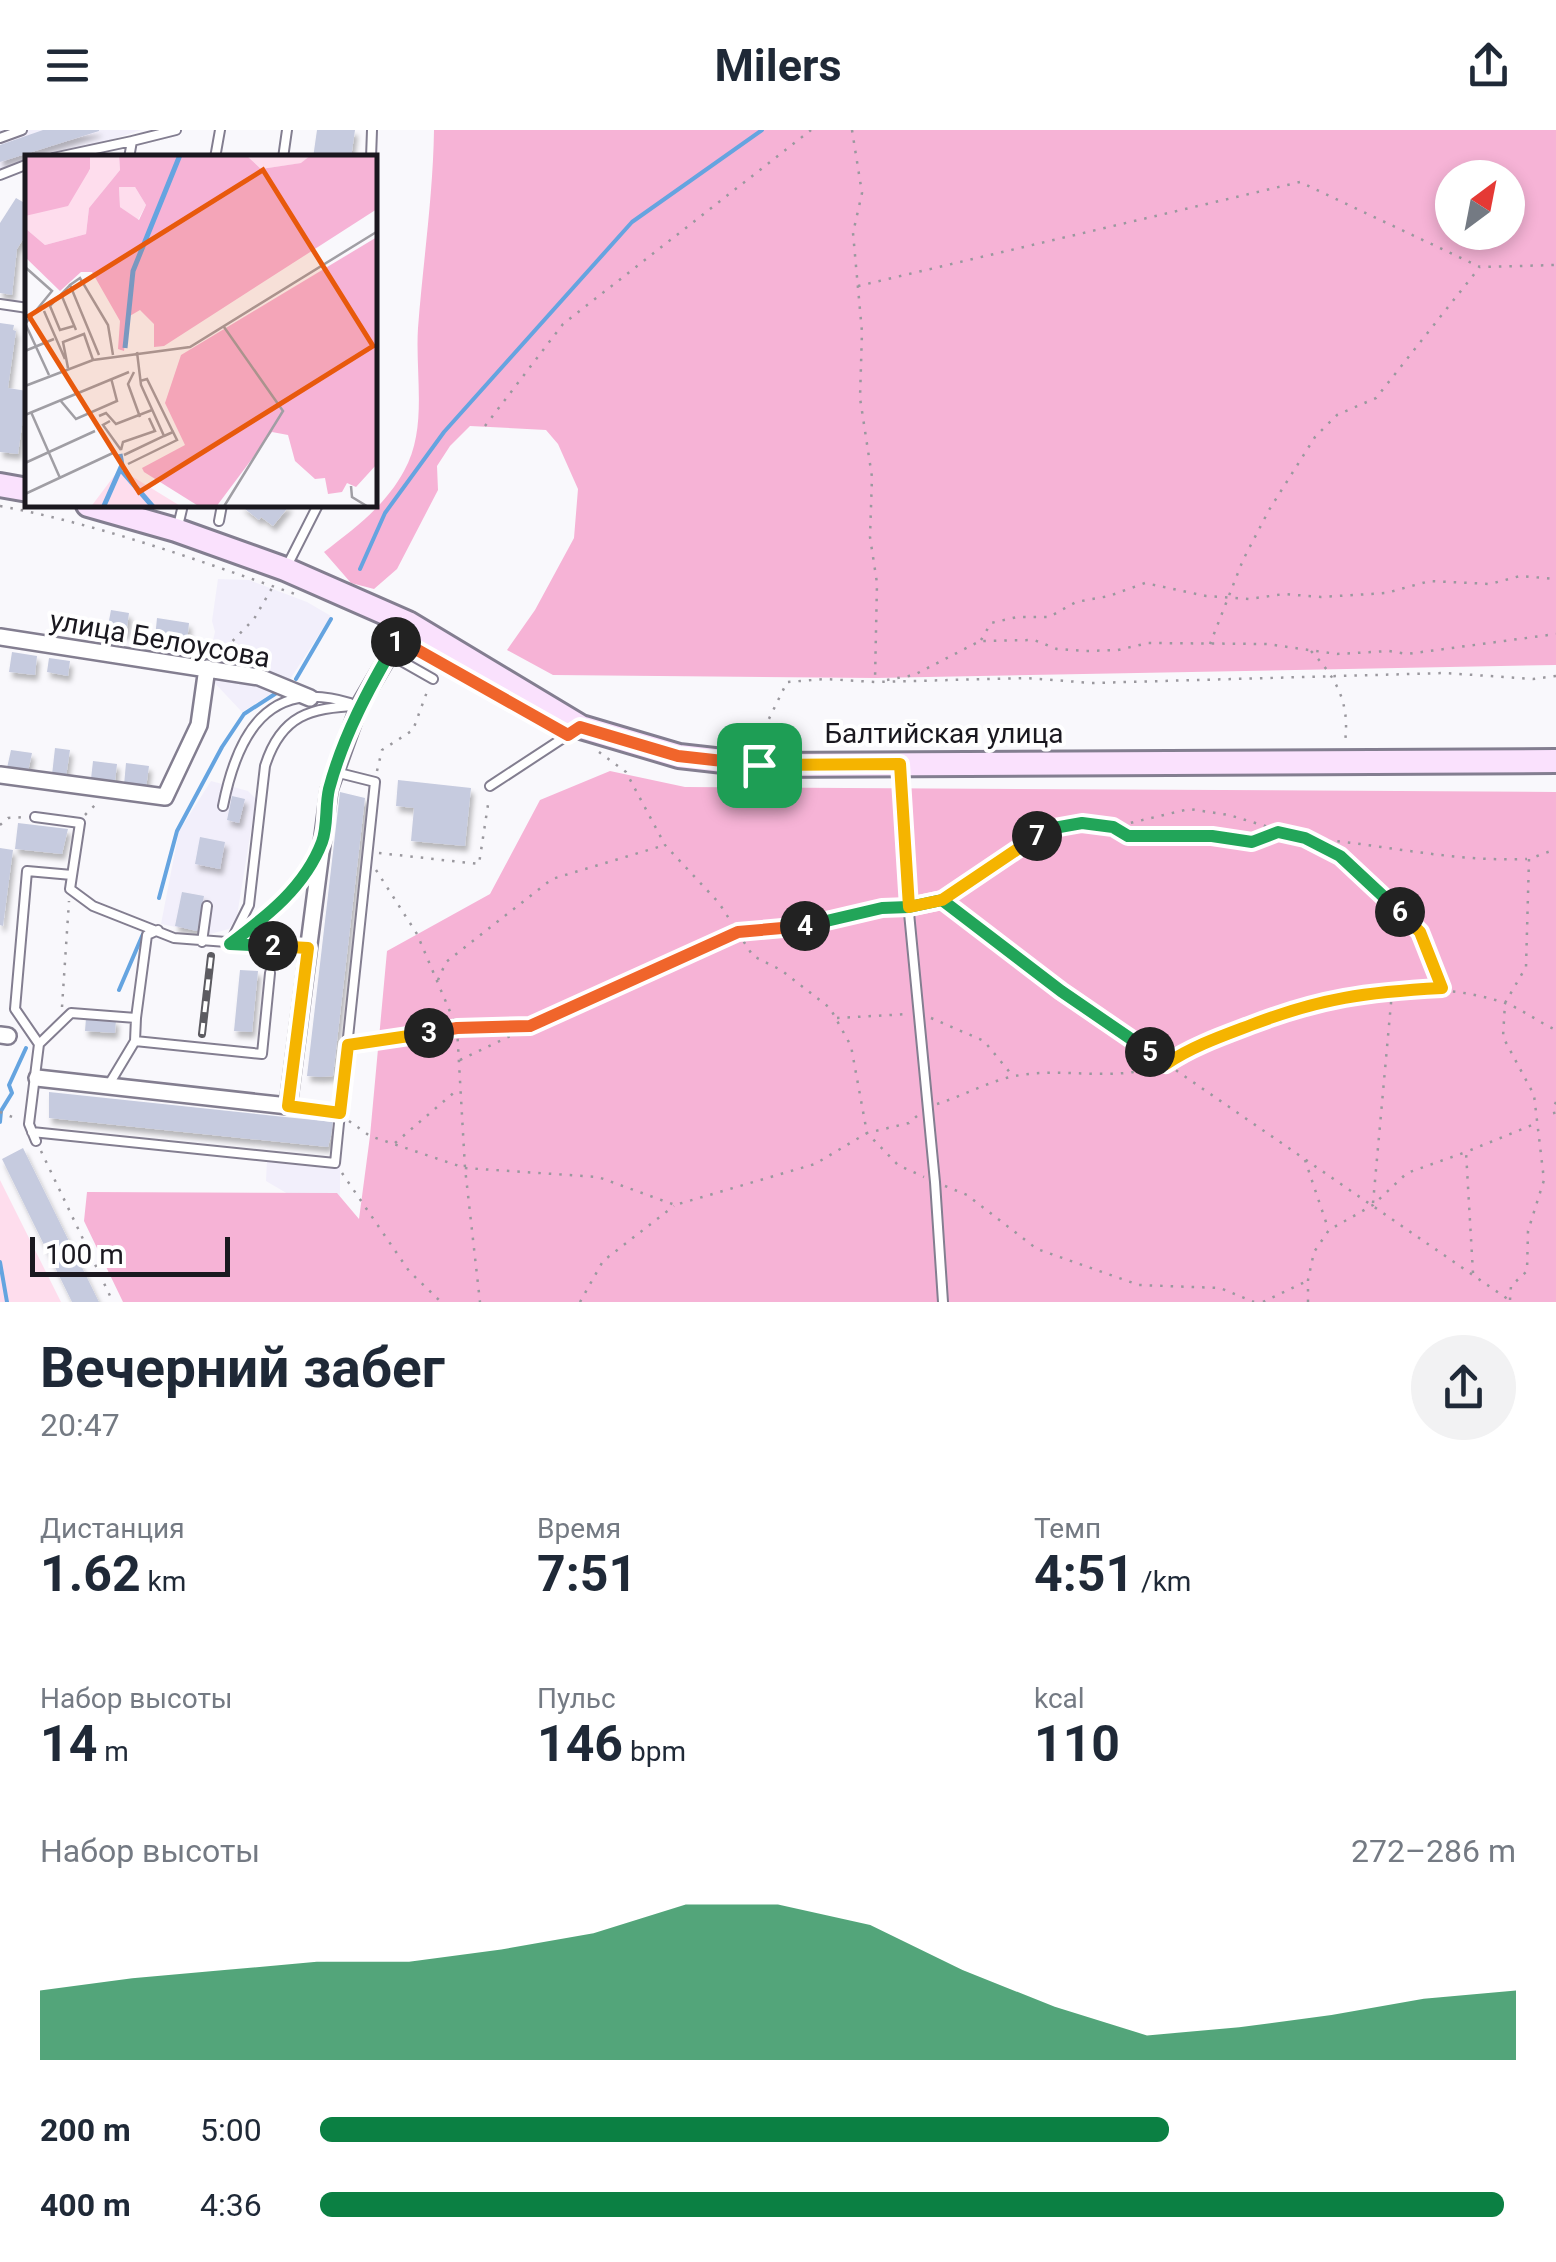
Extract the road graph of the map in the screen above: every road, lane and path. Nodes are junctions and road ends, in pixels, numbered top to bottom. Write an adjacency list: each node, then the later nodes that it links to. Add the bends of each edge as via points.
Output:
1 (22, 130): 7 (lane)
2 (176, 130): 8 (lane)
3 (220, 130): 11 (lane)
4 (287, 130): 12 (lane)
5 (811, 130): 20 (path, via 562,324)
6 (852, 130): 17 (path, via 862,193 853,233)
7 (0, 138)
8 (132, 142): 9 (lane); 10 (lane)
9 (84, 154)
10 (130, 155)
11 (216, 155)
12 (283, 155)
13 (25, 165): 14 (lane)
14 (0, 174)
15 (1556, 265): 16 (path)
16 (1480, 267): 17 (path, via 1300,182); 33 (path, via 1376,398 1337,416 1315,437 1269,510)
17 (858, 286): 45 (path, via 860,398 877,583)
18 (0, 304): 19 (lane)
19 (25, 308)
20 (484, 426)
21 (0, 485): 22 (main road)
22 (25, 489)
23 (0, 506): 30 (path)
24 (99, 508): 29 (main road, Балтийская улица)
25 (182, 508): 29 (lane)
26 (221, 508): 28 (lane)
27 (316, 508): 30 (lane)
28 (218, 521)
29 (176, 530): 30 (main road, Балтийская улица)
30 (279, 578): 32 (path); 34 (main road, Балтийская улица); 41 (path, via 254,618)
31 (1556, 579): 33 (path, via 1520,576 1490,584 1430,582 1386,593)
32 (304, 598)
33 (1228, 598): 37 (path, via 1144,583 1076,602 1049,617 991,623); 38 (path)
34 (408, 624): 40 (street); 48 (main road, Балтийская улица)
35 (1556, 634): 39 (path, via 1407,654)
36 (0, 637): 41 (street, улица Белоусова)
37 (980, 642): 38 (path, via 1034,640 1086,650); 45 (path, via 914,675)
38 (1210, 645): 39 (path)
39 (1310, 651): 42 (path)
40 (389, 654): 44 (lane); 47 (street)
41 (207, 668): 46 (street, улица Белоусова, via 259,677); 55 (street, via 199,725 160,799)
42 (1333, 676): 43 (path); 45 (path); 49 (path, via 1345,705)
43 (1556, 676)
44 (434, 679): 56 (path, via 413,730 382,750)
45 (876, 682): 53 (path, via 787,682 764,729)
46 (310, 698): 47 (lane); 59 (lane, via 284,700 258,719)
47 (359, 706): 54 (street); 79 (lane, via 305,713 270,751 249,906)
48 (580, 727): 53 (main road, Балтийская улица, via 678,756); 57 (lane)
49 (1344, 743)
50 (596, 751): 67 (path, via 626,772)
51 (1556, 761): 52 (main road, Балтийская улица)
52 (900, 764): 53 (main road, Балтийская улица); 75 (lane)
53 (759, 765)
54 (335, 772): 56 (lane); 66 (street)
55 (0, 775)
56 (375, 782): 69 (lane)
57 (490, 786): 69 (path, via 479,864)
58 (100, 800): 60 (path)
59 (223, 806)
60 (88, 811)
61 (35, 817): 62 (path, via 8,818); 71 (lane, via 80,823)
62 (0, 825)
63 (1113, 827): 64 (path, via 1128,836 1252,842); 64 (path, via 1188,809); 73 (path, via 1054,828)
64 (1278, 832): 65 (path)
65 (1305, 838): 70 (path, via 1487,861); 83 (path, via 1340,856 1420,932)
66 (322, 842): 79 (path, via 275,911); 80 (street)
67 (664, 846): 77 (path); 82 (path, via 552,880 446,962)
68 (1556, 850): 70 (path)
69 (367, 854): 82 (path, via 417,934); 95 (lane)
70 (1529, 859): 85 (path, via 1526,967)
71 (72, 875): 72 (lane); 94 (lane, via 27,871 14,1009)
72 (70, 889): 76 (lane, via 93,906); 89 (path)
73 (942, 900): 75 (path); 97 (path)
74 (208, 906): 78 (lane)
75 (909, 907): 77 (path); 86 (lane)
76 (158, 930): 78 (lane); 87 (lane, via 148,935)
77 (738, 932): 88 (path, via 753,956 781,970); 90 (path)
78 (202, 942): 79 (lane)
79 (230, 944): 80 (lane)
80 (308, 948): 103 (street)
81 (270, 972): 93 (lane, via 262,1054)
82 (437, 981): 91 (path)
83 (1442, 988): 84 (path); 85 (path)
84 (1392, 991): 97 (path, via 1297,1006); 119 (path)
85 (1505, 1003): 92 (path); 109 (path, via 1503,1037 1534,1095)
86 (918, 1014): 88 (path); 98 (path, via 984,1041); 104 (lane)
87 (136, 1018): 89 (lane, via 71,1013); 93 (lane)
88 (836, 1018): 110 (path, via 851,1046)
89 (64, 1019): 94 (lane)
90 (530, 1026): 91 (path); 96 (path)
91 (457, 1028): 95 (path); 96 (path)
92 (1556, 1030)
93 (136, 1041): 100 (lane)
94 (39, 1044): 99 (lane)
95 (348, 1045): 106 (lane)
96 (458, 1060): 101 (path)
97 (1166, 1064): 98 (path, via 1118,1074); 114 (path)
98 (1013, 1076): 104 (path)
99 (37, 1078): 100 (street); 111 (lane, via 29,1124)
100 (108, 1086): 103 (street)
101 (460, 1088): 112 (path); 116 (path)
102 (1556, 1102): 108 (path)
103 (288, 1106): 106 (lane)
104 (926, 1108): 110 (path, via 909,1123); 117 (lane)
105 (0, 1112): 107 (path)
106 (340, 1113): 112 (path, via 358,1130); 115 (lane)
107 (7, 1114)
108 (1556, 1120)
109 (1537, 1123): 113 (path); 131 (path, via 1544,1180 1528,1232 1527,1271 1511,1286)
110 (867, 1133): 117 (path, via 898,1166); 118 (path, via 815,1164)
111 (34, 1136): 115 (lane); 123 (path)
112 (394, 1144): 116 (path)
113 (1466, 1152): 119 (path, via 1407,1173); 121 (path)
114 (1304, 1157): 119 (path); 120 (path)
115 (335, 1163): 124 (path, via 408,1270)
116 (465, 1168): 118 (path, via 598,1177); 125 (path)
117 (935, 1182): 127 (lane); 128 (path, via 967,1195 1036,1249 1139,1284 1220,1288)
118 (675, 1205): 126 (path, via 603,1261)
119 (1373, 1205): 120 (path); 121 (path)
120 (1328, 1230): 122 (path)
121 (1473, 1274): 131 (path)
122 (1308, 1280): 129 (path); 130 (path)
123 (113, 1302)
124 (440, 1302)
125 (480, 1302)
126 (580, 1302)
127 (943, 1302)
128 (1254, 1302)
129 (1263, 1302)
130 (1308, 1302)
131 (1511, 1302)

